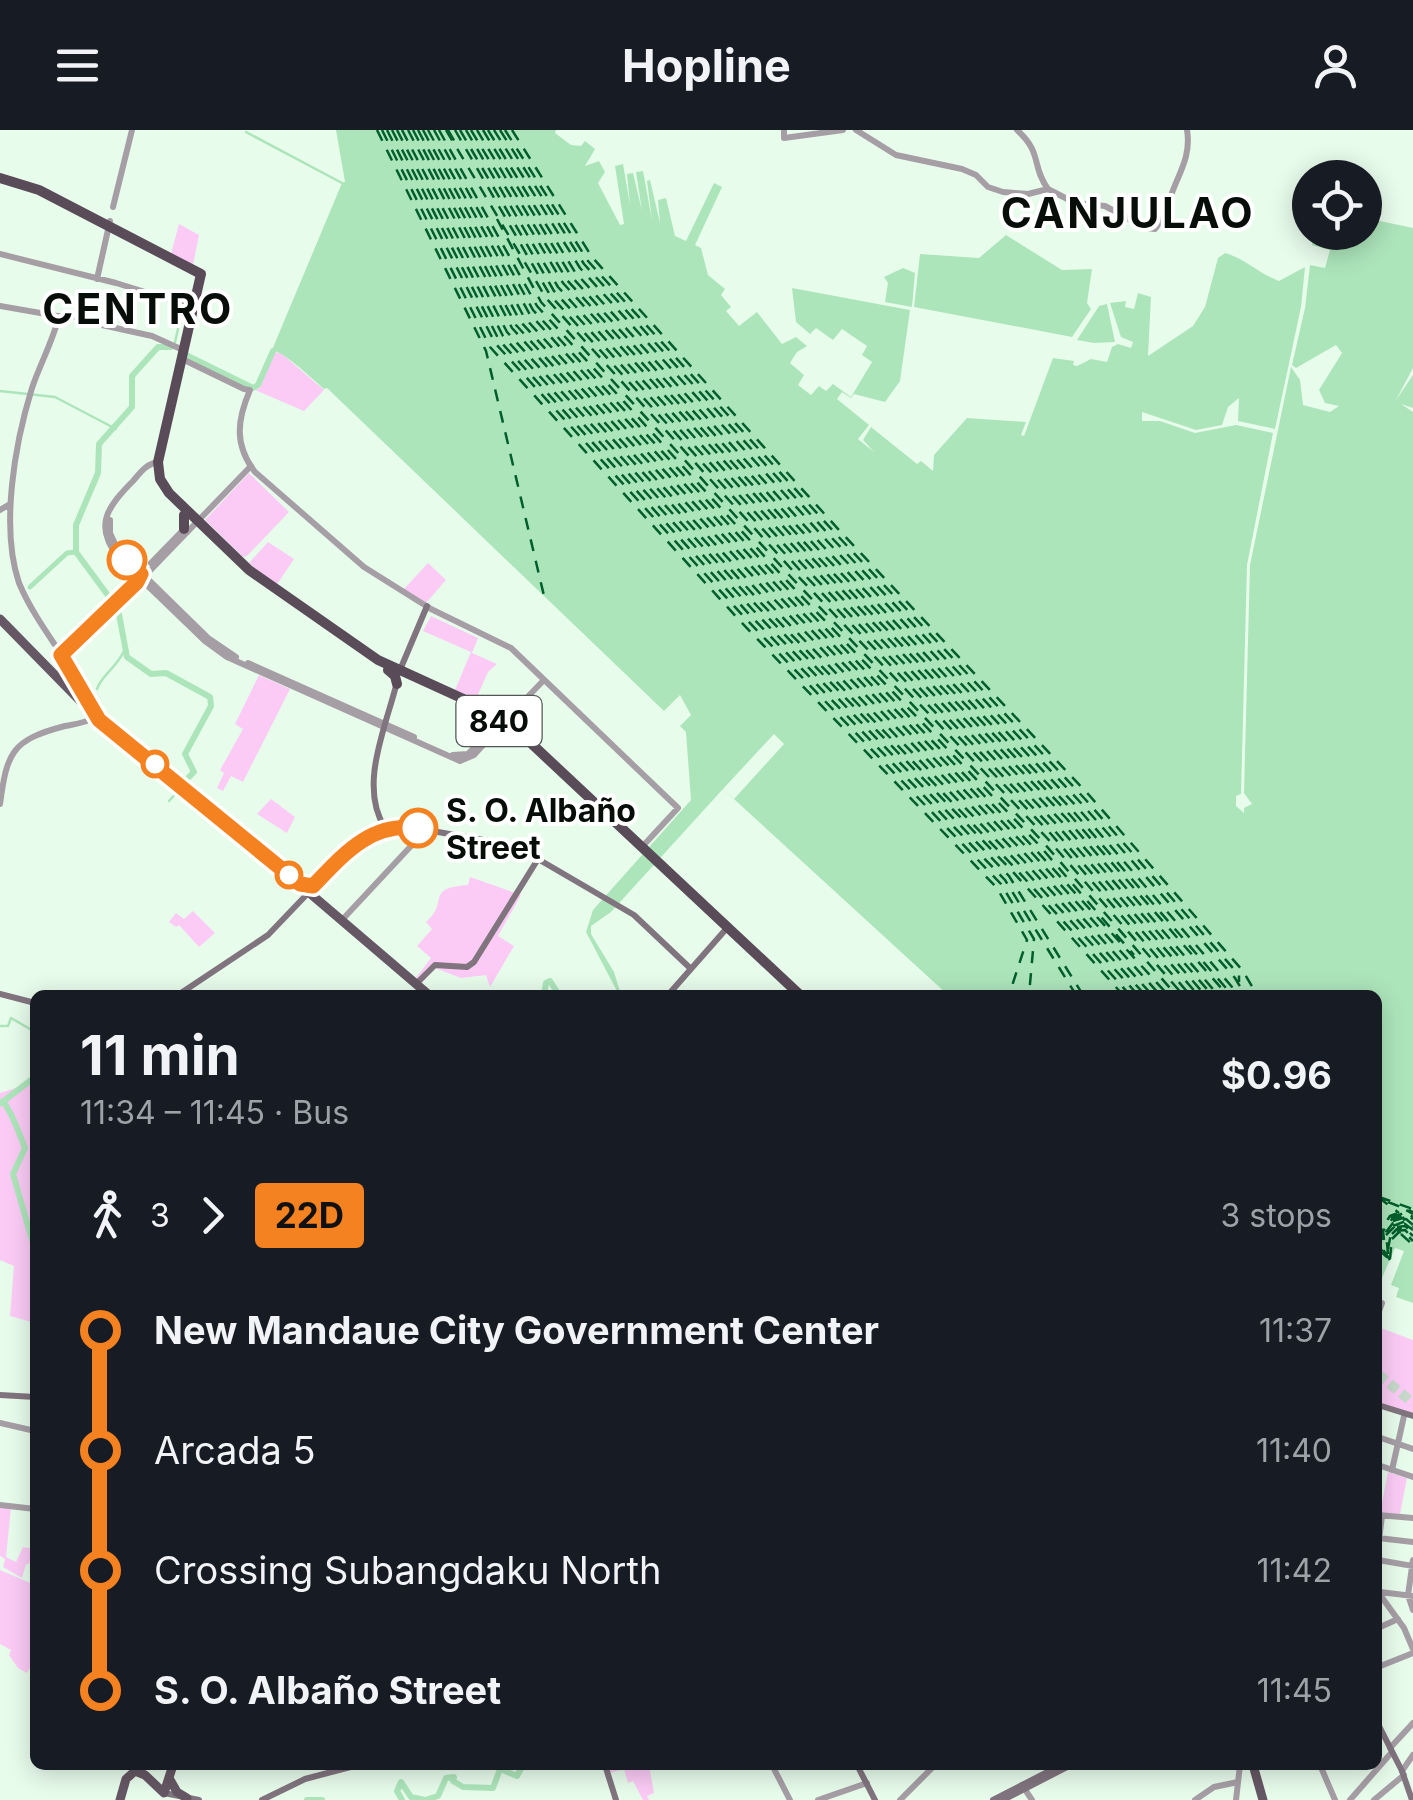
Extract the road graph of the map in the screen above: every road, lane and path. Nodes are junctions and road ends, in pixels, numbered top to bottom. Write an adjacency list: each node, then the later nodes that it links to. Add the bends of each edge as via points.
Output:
1 (132, 130): 9 (street)
2 (843, 130): 6 (street)
3 (856, 130): 8 (street, via 896,156 962,169 988,187 1026,194)
4 (1017, 130): 8 (street, via 1035,149)
5 (1186, 130): 8 (street, via 1184,165 1157,228)
6 (784, 134)
7 (0, 178): 10 (highway)
8 (1048, 189)
9 (113, 207)
10 (109, 224): 12 (street); 14 (highway, via 201,274)
11 (0, 254): 12 (street)
12 (97, 279): 14 (street)
13 (0, 306): 15 (street)
14 (194, 307): 16 (highway)
15 (62, 316): 16 (street, via 86,312 99,324); 19 (street, via 14,455)
16 (180, 349): 17 (highway); 18 (street, via 247,390 235,425)
17 (154, 464): 21 (highway, 840, via 159,488); 24 (street, via 117,502 110,519 114,545)
18 (248, 467): 21 (street); 25 (street, via 364,567)
19 (10, 504): 20 (street); 23 (street)
20 (0, 510)
21 (194, 520): 24 (street); 29 (highway, 840, via 248,575)
22 (0, 536): 23 (street)
23 (11, 542): 27 (street, via 19,584)
24 (140, 578): 27 (street); 33 (street, via 224,651)
25 (428, 609): 29 (main road); 30 (street, via 505,648); 34 (street, via 511,648)
26 (0, 616): 28 (main road)
27 (63, 658): 28 (street); 31 (street)
28 (52, 670): 31 (main road)
29 (402, 673): 32 (highway, 840); 33 (main road)
30 (540, 681): 32 (street); 34 (street)
31 (93, 713): 35 (street, via 12,750); 41 (main road)
32 (503, 719): 33 (street, via 465,760); 39 (highway, 840)
33 (388, 728): 36 (main road, via 372,798)
34 (609, 744): 39 (street, via 678,808)
35 (0, 804)
36 (388, 830): 37 (main road); 38 (main road)
37 (422, 830): 40 (main road, via 506,846); 42 (street)
38 (359, 844): 41 (main road); 44 (main road)
39 (641, 851): 43 (highway, 840)
40 (536, 859): 45 (main road, via 636,919); 46 (main road, via 470,966 435,965)
41 (308, 890): 42 (main road); 44 (main road)
42 (342, 920): 46 (main road)
43 (726, 930): 45 (main road); 50 (highway, 840)
44 (271, 932): 47 (main road)
45 (690, 968): 49 (main road)
46 (416, 984): 48 (main road)
47 (185, 990)
48 (423, 990)
49 (672, 990)
50 (791, 990)
51 (0, 994): 52 (main road)
52 (30, 1001)
53 (0, 1395): 54 (main road)
54 (30, 1397)
55 (1382, 1407): 56 (main road)
56 (1410, 1417): 60 (street)
57 (3, 1423): 58 (street)
58 (30, 1430)
59 (1382, 1438): 60 (street)
60 (1398, 1444): 61 (street); 63 (street)
61 (1413, 1448)
62 (1382, 1466): 63 (street)
63 (1392, 1470): 64 (street)
64 (1413, 1477)
65 (0, 1505): 66 (street)
66 (30, 1509)
67 (1382, 1515): 68 (street)
68 (1413, 1518)
69 (1382, 1538): 70 (street)
70 (1413, 1542)
71 (1382, 1560): 72 (street)
72 (1413, 1564): 74 (street)
73 (1382, 1592): 74 (street)
74 (1410, 1595): 76 (street)
75 (1382, 1598): 77 (street)
76 (1413, 1610)
77 (1398, 1620): 79 (street); 80 (street)
78 (1413, 1624): 80 (street)
79 (1382, 1626)
80 (1404, 1628): 81 (street)
81 (1413, 1648): 82 (street)
82 (1382, 1665)
83 (1413, 1723): 86 (street)
84 (1382, 1732): 86 (main road)
85 (1413, 1755): 86 (street)
86 (1398, 1762): 105 (street); 121 (street); 122 (main road)
87 (171, 1770): 98 (main road)
88 (340, 1770): 108 (main road)
89 (606, 1770): 109 (main road)
90 (775, 1770): 110 (street)
91 (860, 1770): 100 (main road)
92 (929, 1770): 113 (street)
93 (1052, 1770): 101 (main road)
94 (1060, 1770): 101 (main road)
95 (1239, 1770): 99 (street)
96 (1257, 1770): 119 (main road)
97 (1324, 1770): 120 (street)
98 (169, 1778): 103 (main road); 104 (main road)
99 (1238, 1782): 117 (street); 118 (street)
100 (867, 1784): 102 (street); 112 (main road)
101 (1023, 1787): 114 (main road); 115 (main road); 116 (street)
102 (844, 1796): 111 (street)
103 (162, 1797): 104 (main road); 106 (main road, via 135,1771)
104 (187, 1798): 107 (main road)
105 (1375, 1798)
106 (120, 1800)
107 (200, 1800)
108 (262, 1800)
109 (616, 1800)
110 (790, 1800)
111 (818, 1800)
112 (875, 1800)
113 (900, 1800)
114 (993, 1800)
115 (1003, 1800)
116 (1032, 1800)
117 (1195, 1800)
118 (1236, 1800)
119 (1265, 1800)
120 (1335, 1800)
121 (1350, 1800)
122 (1412, 1800)

